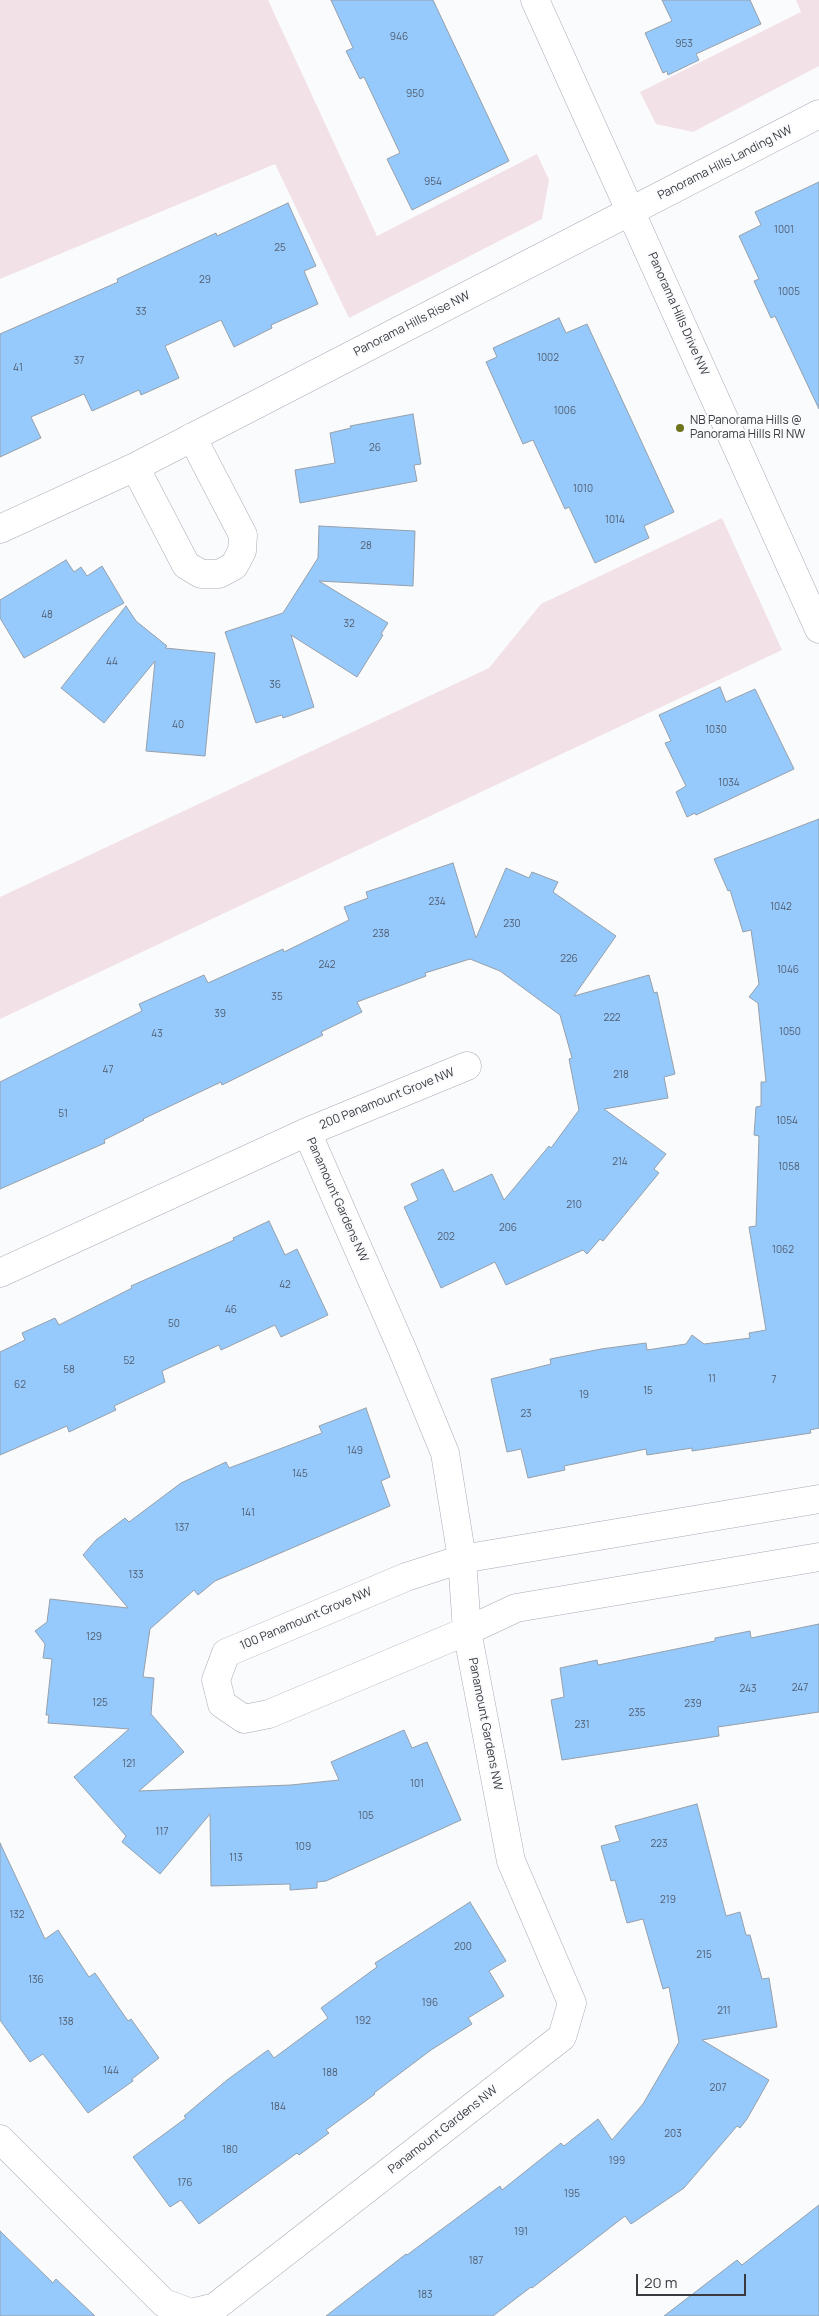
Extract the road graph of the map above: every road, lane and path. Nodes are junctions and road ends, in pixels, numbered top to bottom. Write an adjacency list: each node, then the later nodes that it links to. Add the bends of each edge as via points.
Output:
1 (535, 0): 3 (street, Panorama Hills Drive NW)
2 (819, 114): 3 (street, Panorama Hills Landing NW)
3 (632, 211): 4 (street, Panorama Hills Rise NW); 7 (street, Panorama Hills Drive NW)
4 (192, 437): 5 (street, Panorama Hills Rise NW); 5 (street, via 243,535 242,551 234,566 219,574 201,574 186,565)
5 (135, 467): 6 (street, Panorama Hills Rise NW)
6 (0, 529)
7 (819, 629)
8 (467, 1066): 9 (street, 200 Panamount Grove NW)
9 (307, 1132): 10 (street, Panamount Gardens NW); 13 (street, Panamount Gardens NW, via 446,1453)
10 (0, 1273)
11 (819, 1499): 13 (street)
12 (819, 1557): 14 (street, via 516,1608)
13 (462, 1559): 14 (street, Panamount Gardens NW); 14 (street, 100 Panamount Grove NW, via 406,1577 226,1653 216,1680 222,1704 244,1719 269,1714)
14 (468, 1631): 15 (street, Panamount Gardens NW, via 511,1861 572,2003 562,2037 215,2308 191,2312 164,2303)
15 (0, 2139)

